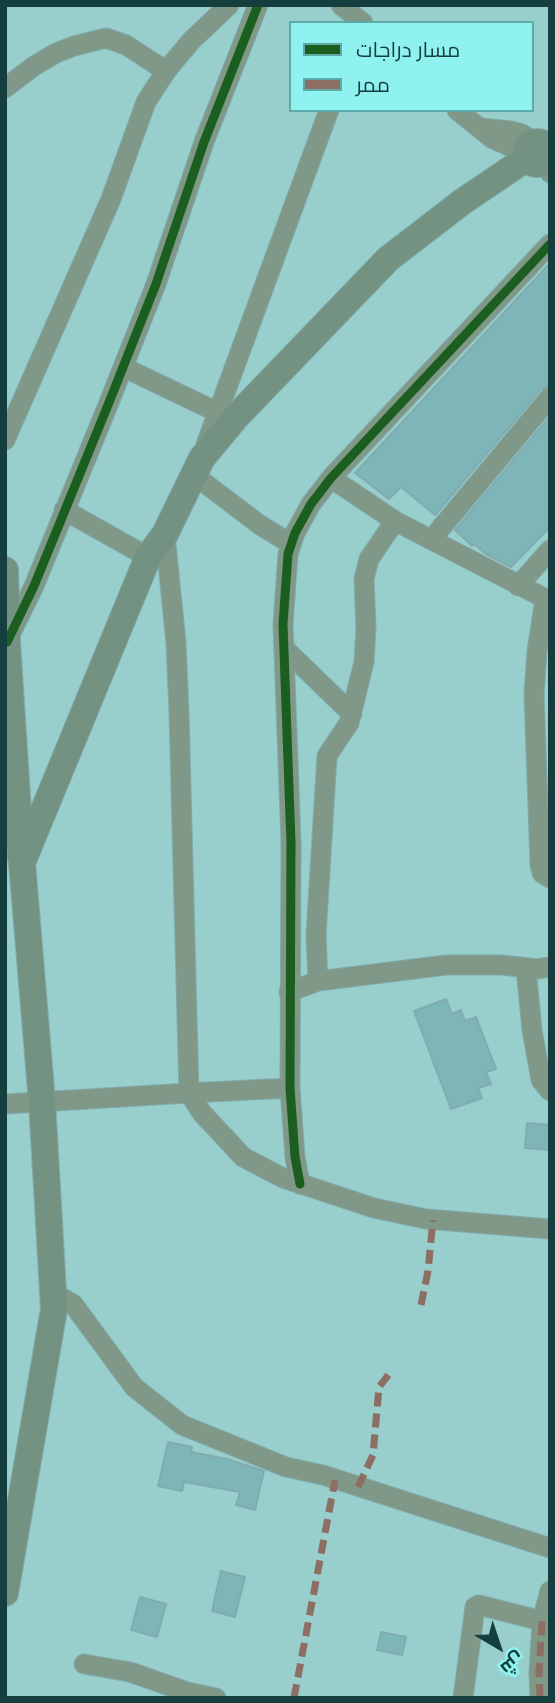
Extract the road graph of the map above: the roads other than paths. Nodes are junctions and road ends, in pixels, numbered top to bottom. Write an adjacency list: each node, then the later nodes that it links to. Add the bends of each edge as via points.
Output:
1 (229, 5): 5 (street)
2 (258, 5): 11 (street)
3 (341, 5): 4 (street)
4 (361, 21)
5 (166, 71): 6 (street, via 126,45 106,38 56,53); 14 (street, via 146,102 111,199)
6 (5, 88)
7 (328, 112): 13 (street)
8 (460, 112): 9 (street, via 493,139)
9 (541, 154): 15 (main road, via 463,202 388,259 237,416)
10 (550, 244): 16 (street)
11 (123, 367): 13 (street); 17 (street)
12 (550, 397): 20 (street)
13 (217, 412): 15 (street)
14 (5, 440)
15 (198, 467): 19 (main road); 21 (street, via 260,525)
16 (331, 478): 18 (street); 21 (street, via 311,504)
17 (64, 510): 23 (street); 27 (street)
18 (395, 521): 20 (street); 29 (street, via 369,559 363,579 366,648)
19 (165, 534): 23 (main road); 39 (street, via 176,643)
20 (431, 540): 25 (street)
21 (291, 544): 28 (street, via 282,624)
22 (550, 550): 25 (street)
23 (148, 557): 31 (main road)
24 (5, 570): 27 (main road)
25 (518, 586): 26 (street)
26 (547, 600): 30 (street, via 534,694)
27 (7, 642): 31 (main road)
28 (284, 648): 29 (street); 36 (street, via 291,843)
29 (352, 714): 35 (street, via 325,766)
30 (543, 762): 32 (street, via 540,864 542,873)
31 (16, 868): 40 (main road)
32 (550, 878)
33 (550, 967): 34 (street)
34 (526, 968): 35 (street, via 446,965); 38 (street, via 541,1080)
35 (318, 981): 36 (street)
36 (289, 992): 37 (street)
37 (290, 1088): 39 (street); 42 (street)
38 (550, 1091)
39 (190, 1093): 40 (street); 42 (street, via 202,1113 243,1157)
40 (43, 1102): 41 (street); 44 (main road)
41 (5, 1104)
42 (300, 1184): 43 (street, via 426,1219)
43 (550, 1229)
44 (53, 1293): 45 (street, via 73,1304 134,1387 182,1426 286,1467); 47 (main road, via 48,1348)
45 (550, 1548)
46 (550, 1591): 48 (street)
47 (5, 1593)
48 (542, 1621): 51 (street, via 475,1607); 52 (street)
49 (84, 1664): 50 (street, via 130,1672)
50 (216, 1698)
51 (463, 1698)
52 (540, 1698)

